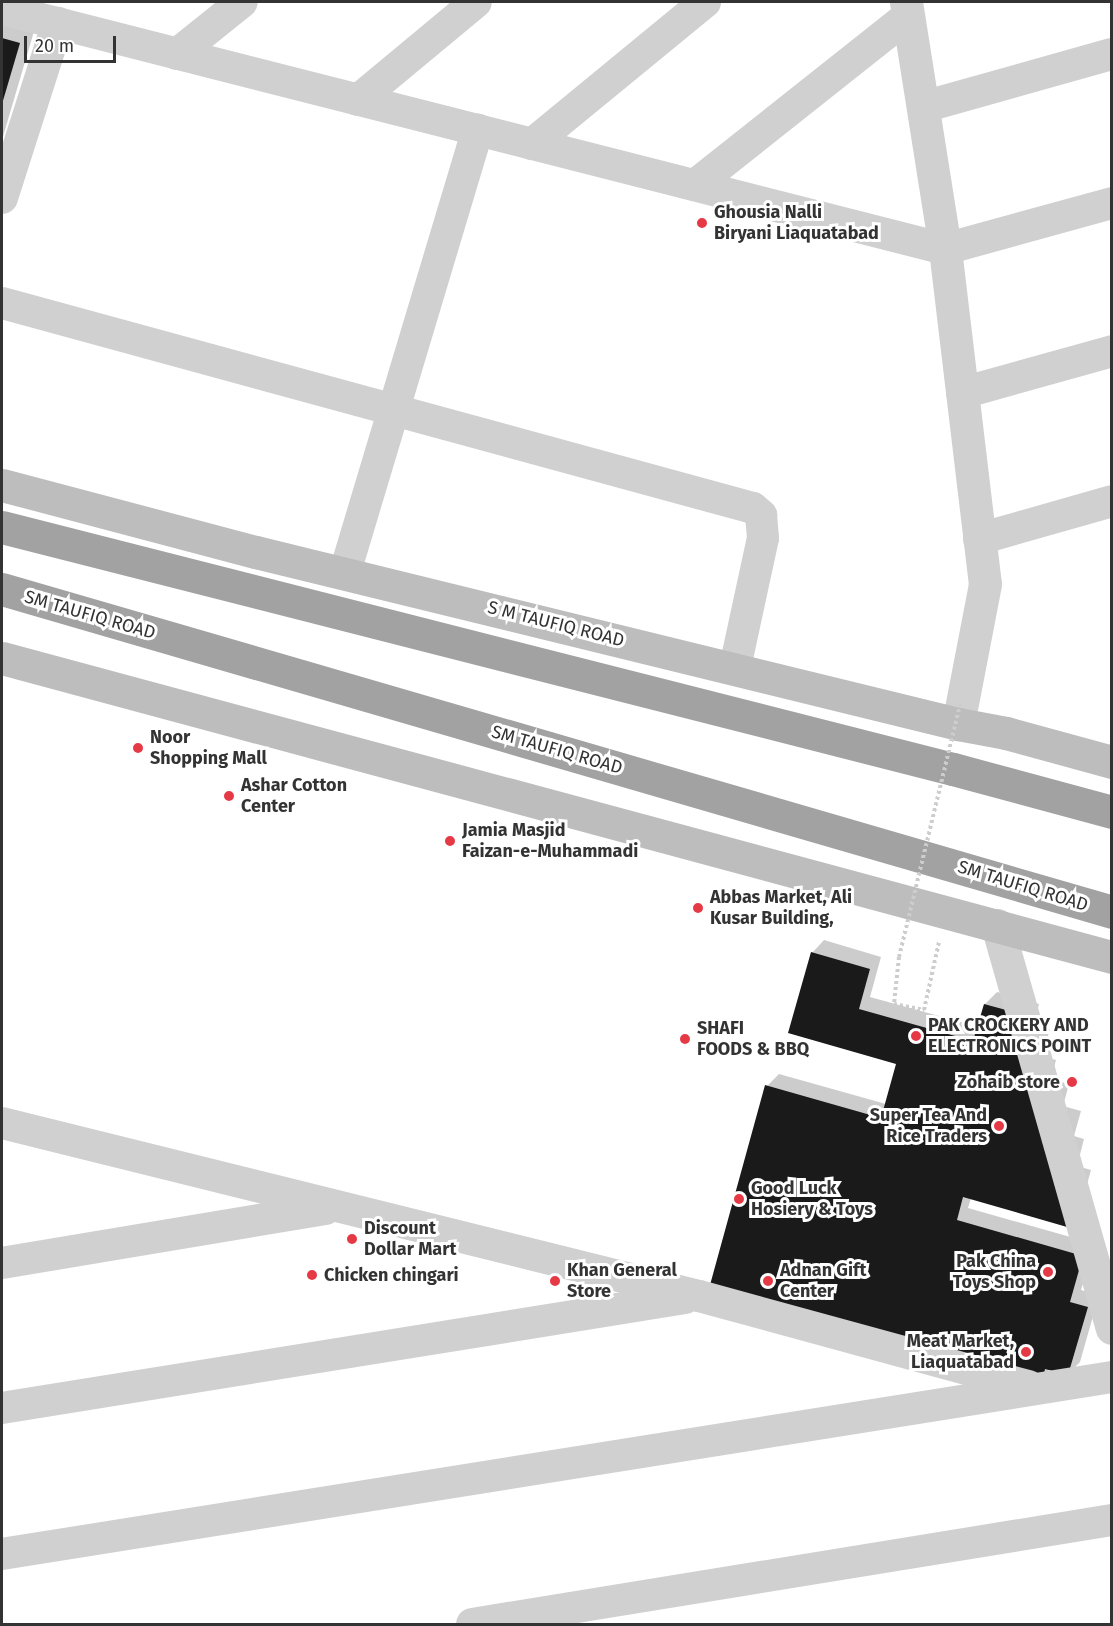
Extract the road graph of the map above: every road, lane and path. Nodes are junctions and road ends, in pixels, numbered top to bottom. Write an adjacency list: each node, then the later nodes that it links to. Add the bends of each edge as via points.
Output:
1 (242, 2): 7 (street)
2 (476, 2): 9 (street)
3 (705, 2): 12 (street)
4 (6, 6): 6 (street)
5 (907, 9): 10 (street); 13 (street)
6 (58, 23): 7 (street); 14 (street)
7 (177, 54): 9 (street)
8 (1112, 54): 10 (street)
9 (358, 100): 11 (street)
10 (923, 107): 16 (street)
11 (478, 130): 12 (street); 20 (street)
12 (532, 144): 13 (street)
13 (695, 185): 16 (street)
14 (2, 198)
15 (1112, 202): 16 (street)
16 (945, 249): 19 (street)
17 (2, 303): 20 (street)
18 (1112, 351): 19 (street)
19 (962, 393): 24 (street)
20 (393, 410): 25 (street); 28 (street, via 753,508 761,515 764,538)
21 (2, 485): 25 (main road, S M TAUFIQ ROAD)
22 (1112, 501): 24 (street)
23 (2, 527): 31 (highway)
24 (979, 539): 29 (street, via 985,584)
25 (345, 572): 28 (main road, S M TAUFIQ ROAD)
26 (2, 590): 32 (highway, SM TAUFIQ ROAD)
27 (2, 658): 33 (main road)
28 (735, 668): 29 (main road, S M TAUFIQ ROAD)
29 (960, 712): 30 (main road, S M TAUFIQ ROAD, via 1006,733); 35 (path, bridge, via 899,957 894,1004 924,1010)
30 (1112, 762)
31 (1112, 812)
32 (1112, 912)
33 (996, 925): 34 (main road); 40 (street)
34 (1112, 957)
35 (935, 958)
36 (2, 1123): 37 (street)
37 (338, 1207): 38 (street); 39 (street)
38 (2, 1263)
39 (699, 1296): 42 (street); 43 (street)
40 (1112, 1328)
41 (1112, 1377): 42 (street)
42 (1038, 1389): 45 (street)
43 (2, 1408)
44 (1112, 1520): 46 (street)
45 (2, 1554)
46 (472, 1624)

